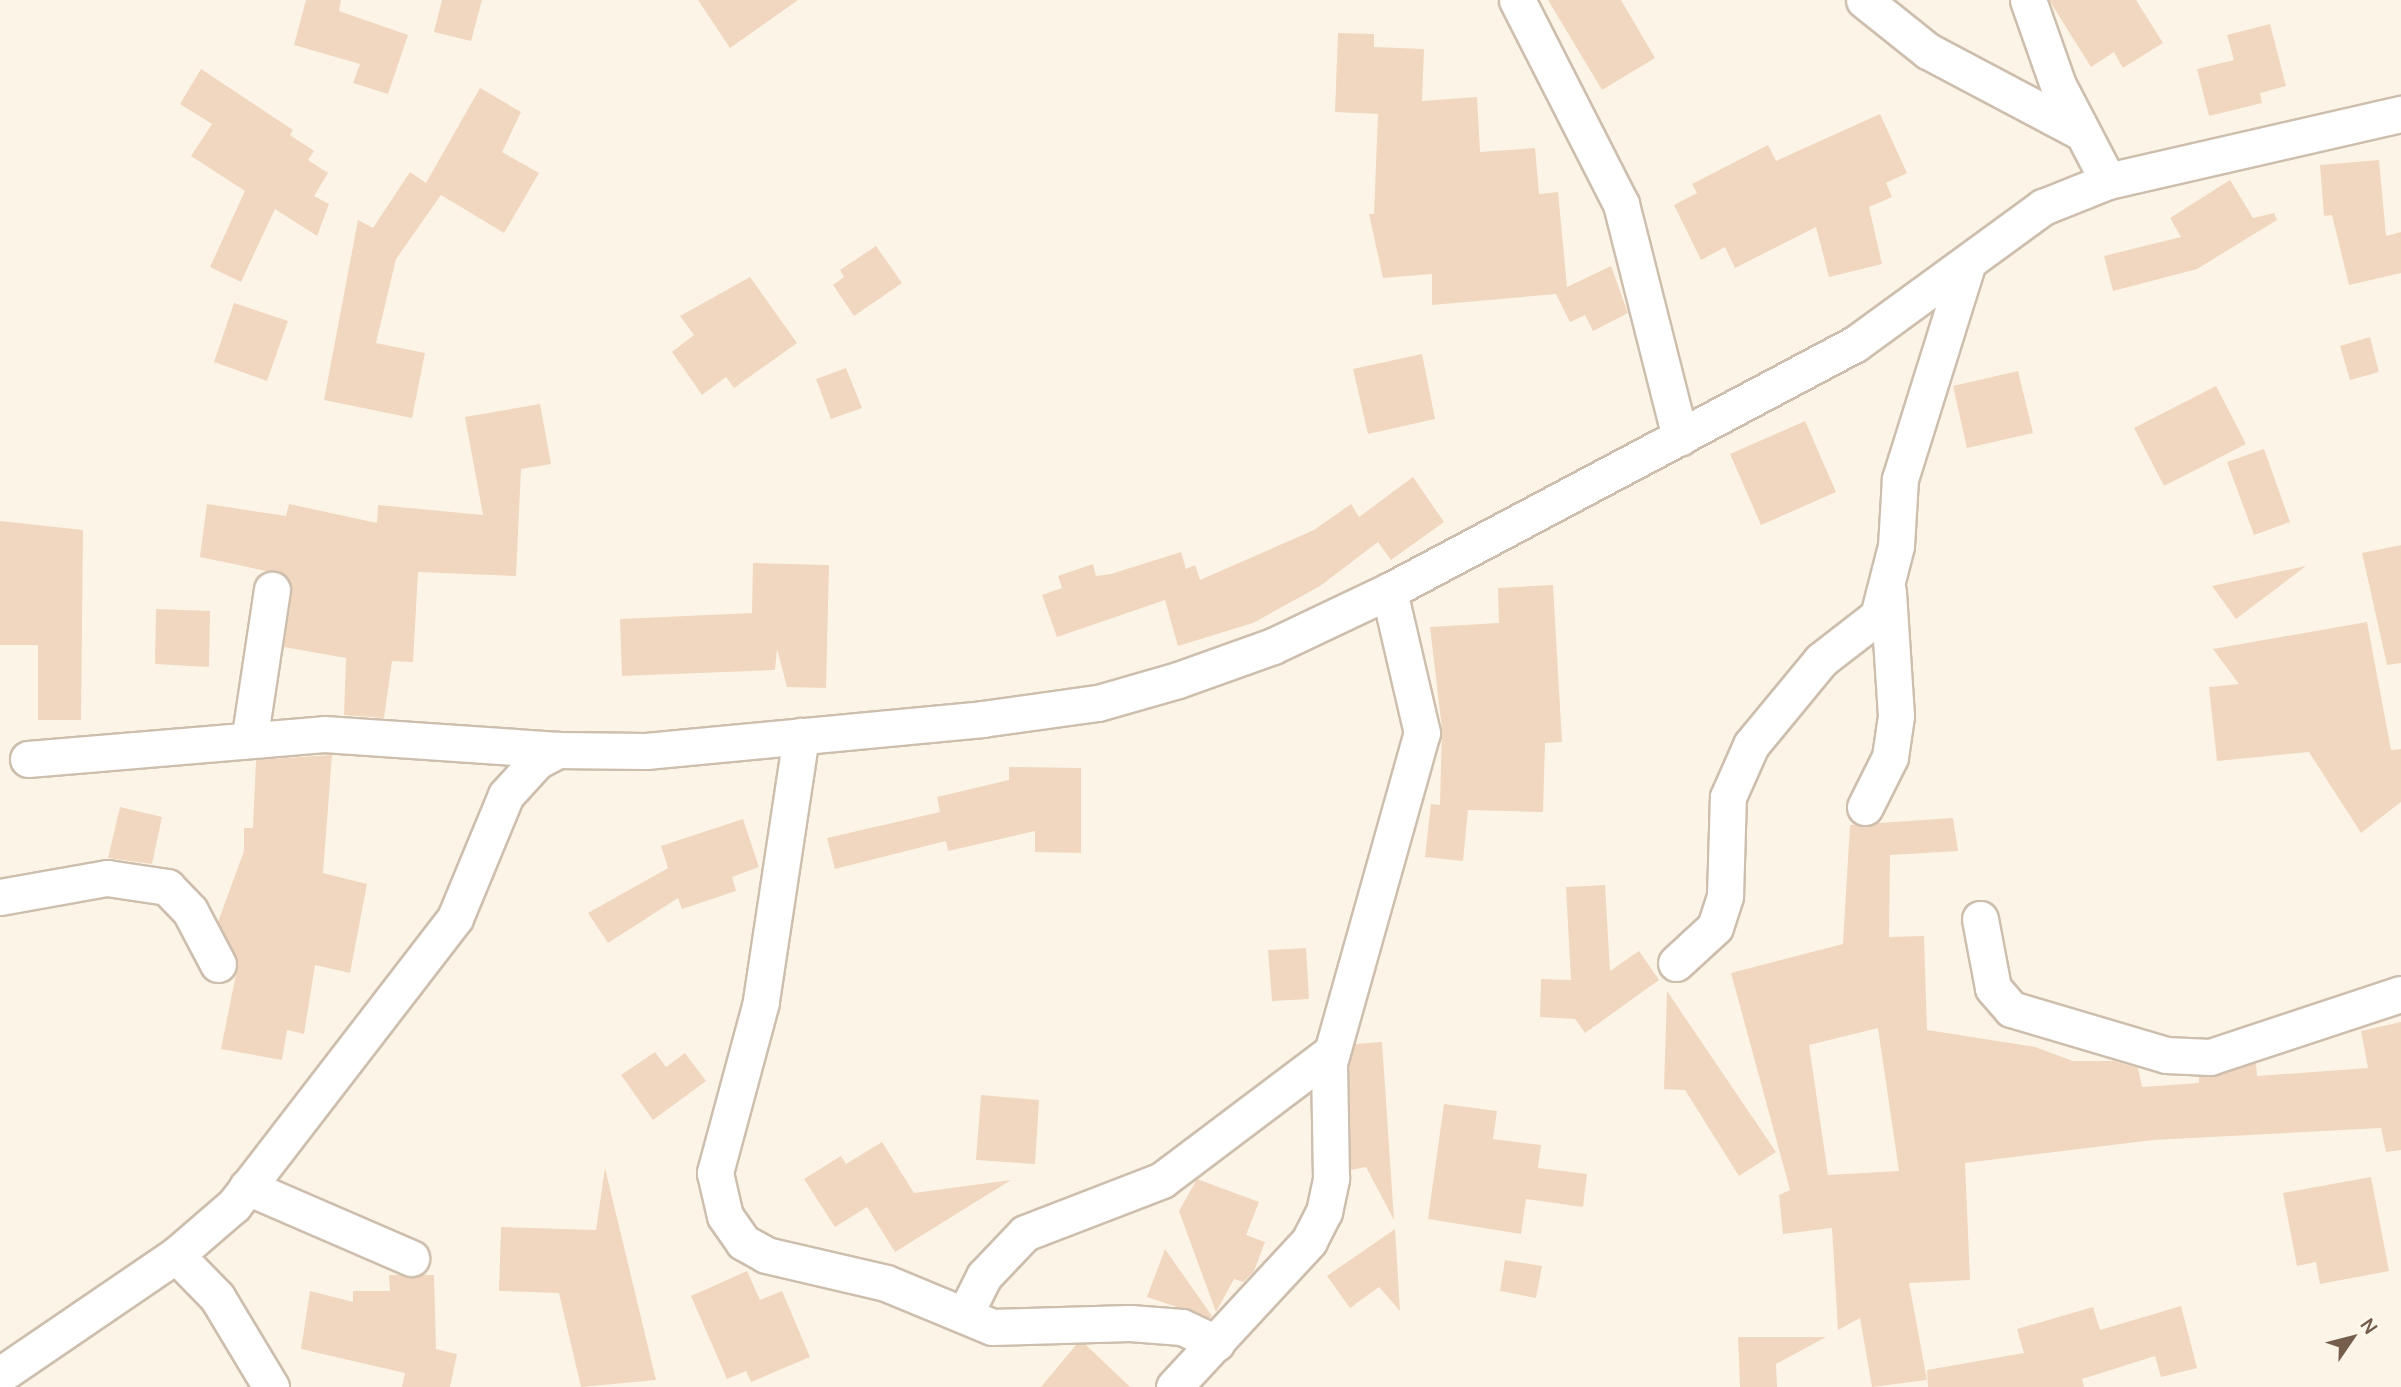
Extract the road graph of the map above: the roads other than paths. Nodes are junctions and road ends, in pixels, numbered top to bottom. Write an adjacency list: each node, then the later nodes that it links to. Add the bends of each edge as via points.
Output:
1 (1517, 0): 8 (street, via 1621,204)
2 (1864, 0): 5 (street, via 1928,51)
3 (2028, 0): 5 (street)
4 (2401, 114): 6 (street)
5 (2081, 132): 6 (street)
6 (2109, 181): 7 (street, via 2043,207)
7 (1967, 265): 8 (street, via 1855,344); 11 (street, via 1900,479)
8 (1680, 438): 10 (street)
9 (272, 590): 12 (street)
10 (1389, 591): 13 (street, via 1273,646 1098,703); 22 (street, via 1422,733)
11 (1888, 591): 16 (street, via 1896,716 1890,757); 19 (street, via 1878,616 1814,668 1751,745 1728,797 1725,896 1716,927)
12 (250, 736): 14 (street, via 324,734); 15 (street)
13 (801, 736): 14 (street, via 646,751); 26 (street, via 761,1002 715,1173 724,1216 743,1242 766,1255 886,1283)
14 (558, 750): 23 (street, via 537,761 506,795 455,918)
15 (27, 759)
16 (1865, 807)
17 (0, 897): 20 (street, via 107,878 167,887 190,911)
18 (1980, 919): 21 (street, via 1993,988 2011,1009 2166,1055 2210,1057)
19 (1676, 963)
20 (218, 964)
21 (2401, 994)
22 (1332, 1052): 26 (street, via 1163,1180 1024,1233 984,1276); 27 (street, via 1331,1178 1324,1212 1309,1241)
23 (247, 1187): 24 (street); 25 (street)
24 (176, 1255): 28 (street); 29 (street, via 217,1297)
25 (411, 1258)
26 (966, 1312): 27 (street, via 992,1326 1027,1329 1182,1327)
27 (1217, 1343): 30 (street)
28 (0, 1375)
29 (271, 1387)
30 (1174, 1387)

